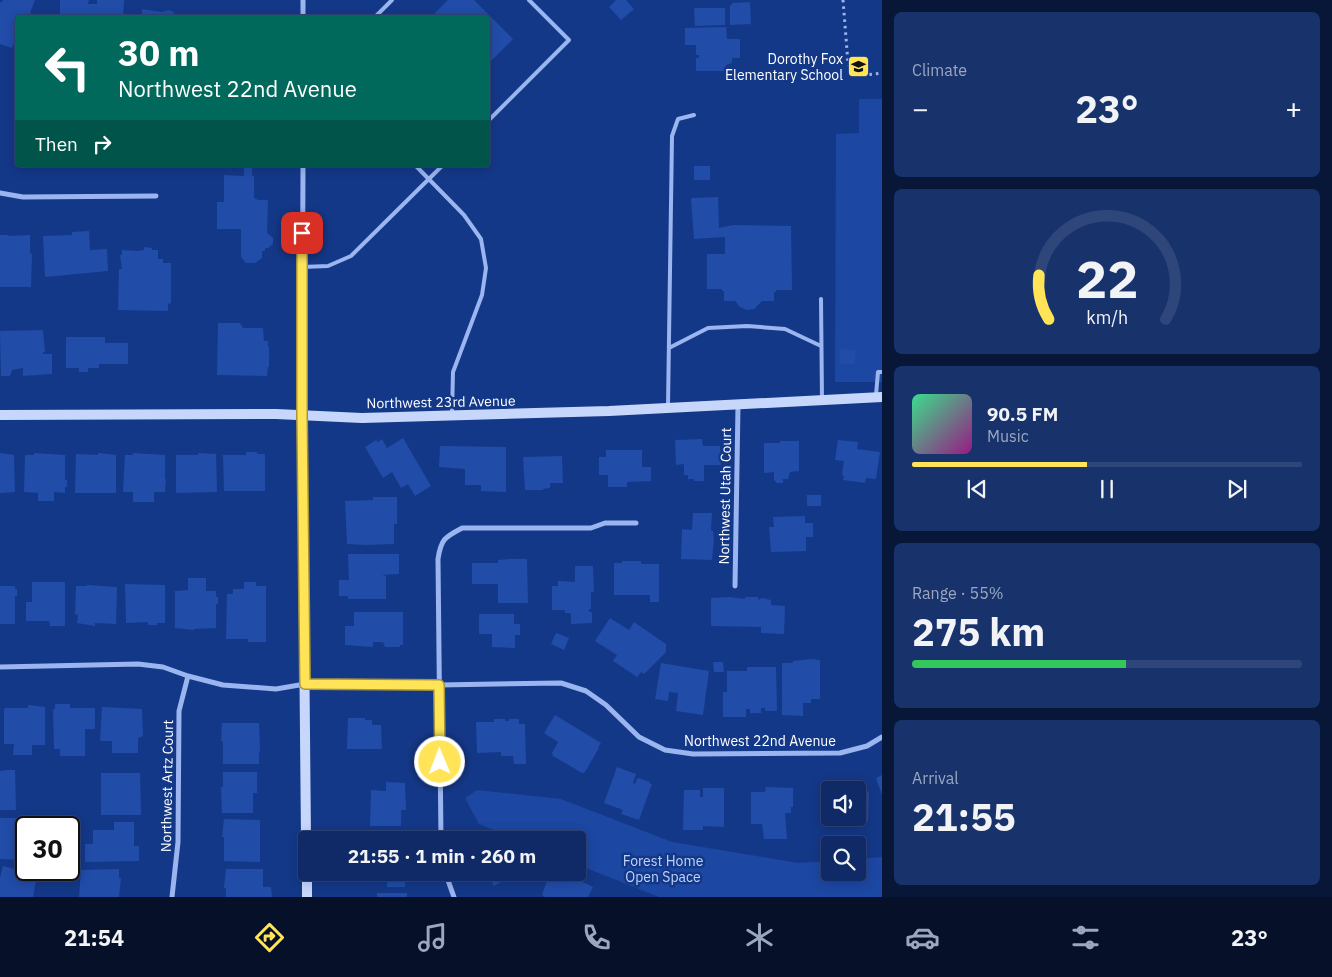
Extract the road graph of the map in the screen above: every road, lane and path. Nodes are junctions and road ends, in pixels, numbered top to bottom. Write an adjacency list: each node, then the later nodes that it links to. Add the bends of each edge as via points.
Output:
1 (303, 0): 5 (street)
2 (392, 0): 6 (lane)
3 (529, 0): 9 (lane, via 569,40)
4 (843, 0): 7 (path, via 848,63 854,73)
5 (303, 15)
6 (377, 15)
7 (882, 73)
8 (694, 115): 19 (lane, via 678,119 672,136)
9 (490, 119)
10 (303, 167): 16 (street)
11 (417, 167): 13 (lane)
12 (441, 167): 13 (lane)
13 (429, 179): 16 (lane, via 351,256 328,266); 27 (lane, via 464,215 480,239 486,268 482,295 453,372)
14 (0, 193): 15 (street, via 23,197)
15 (156, 196)
16 (302, 267): 26 (street)
17 (821, 298): 18 (lane)
18 (822, 346): 19 (lane, via 785,328 747,326 708,328); 22 (lane)
19 (669, 348): 24 (lane)
20 (882, 372): 21 (lane, via 878,372)
21 (879, 397): 22 (street, Northwest 23rd Avenue)
22 (822, 400): 23 (street, Northwest 23rd Avenue)
23 (738, 406): 24 (street, Northwest 23rd Avenue); 29 (street, Northwest Utah Court)
24 (668, 409): 27 (street, Northwest 23rd Avenue)
25 (0, 415): 26 (street, Northwest 23rd Avenue)
26 (302, 416): 27 (street, Northwest 23rd Avenue); 32 (street)
27 (452, 416)
28 (636, 522): 33 (street, via 604,522 591,528 462,528 444,538 438,559)
29 (735, 586)
30 (0, 667): 31 (street, Northwest 22nd Avenue, via 138,664 163,667)
31 (188, 676): 32 (street, Northwest 22nd Avenue, via 223,685 276,689); 39 (street, Northwest Artz Court, via 179,711 178,842)
32 (305, 684): 33 (street, Northwest 22nd Avenue); 35 (street)
33 (439, 685): 34 (street, Northwest 22nd Avenue, via 561,683 586,691 639,737 665,750 693,754 840,752 867,746); 36 (street)
34 (882, 737)
35 (306, 831)
36 (441, 831)
37 (307, 881): 40 (street)
38 (448, 881): 41 (street)
39 (172, 897)
40 (307, 897)
41 (454, 897)

